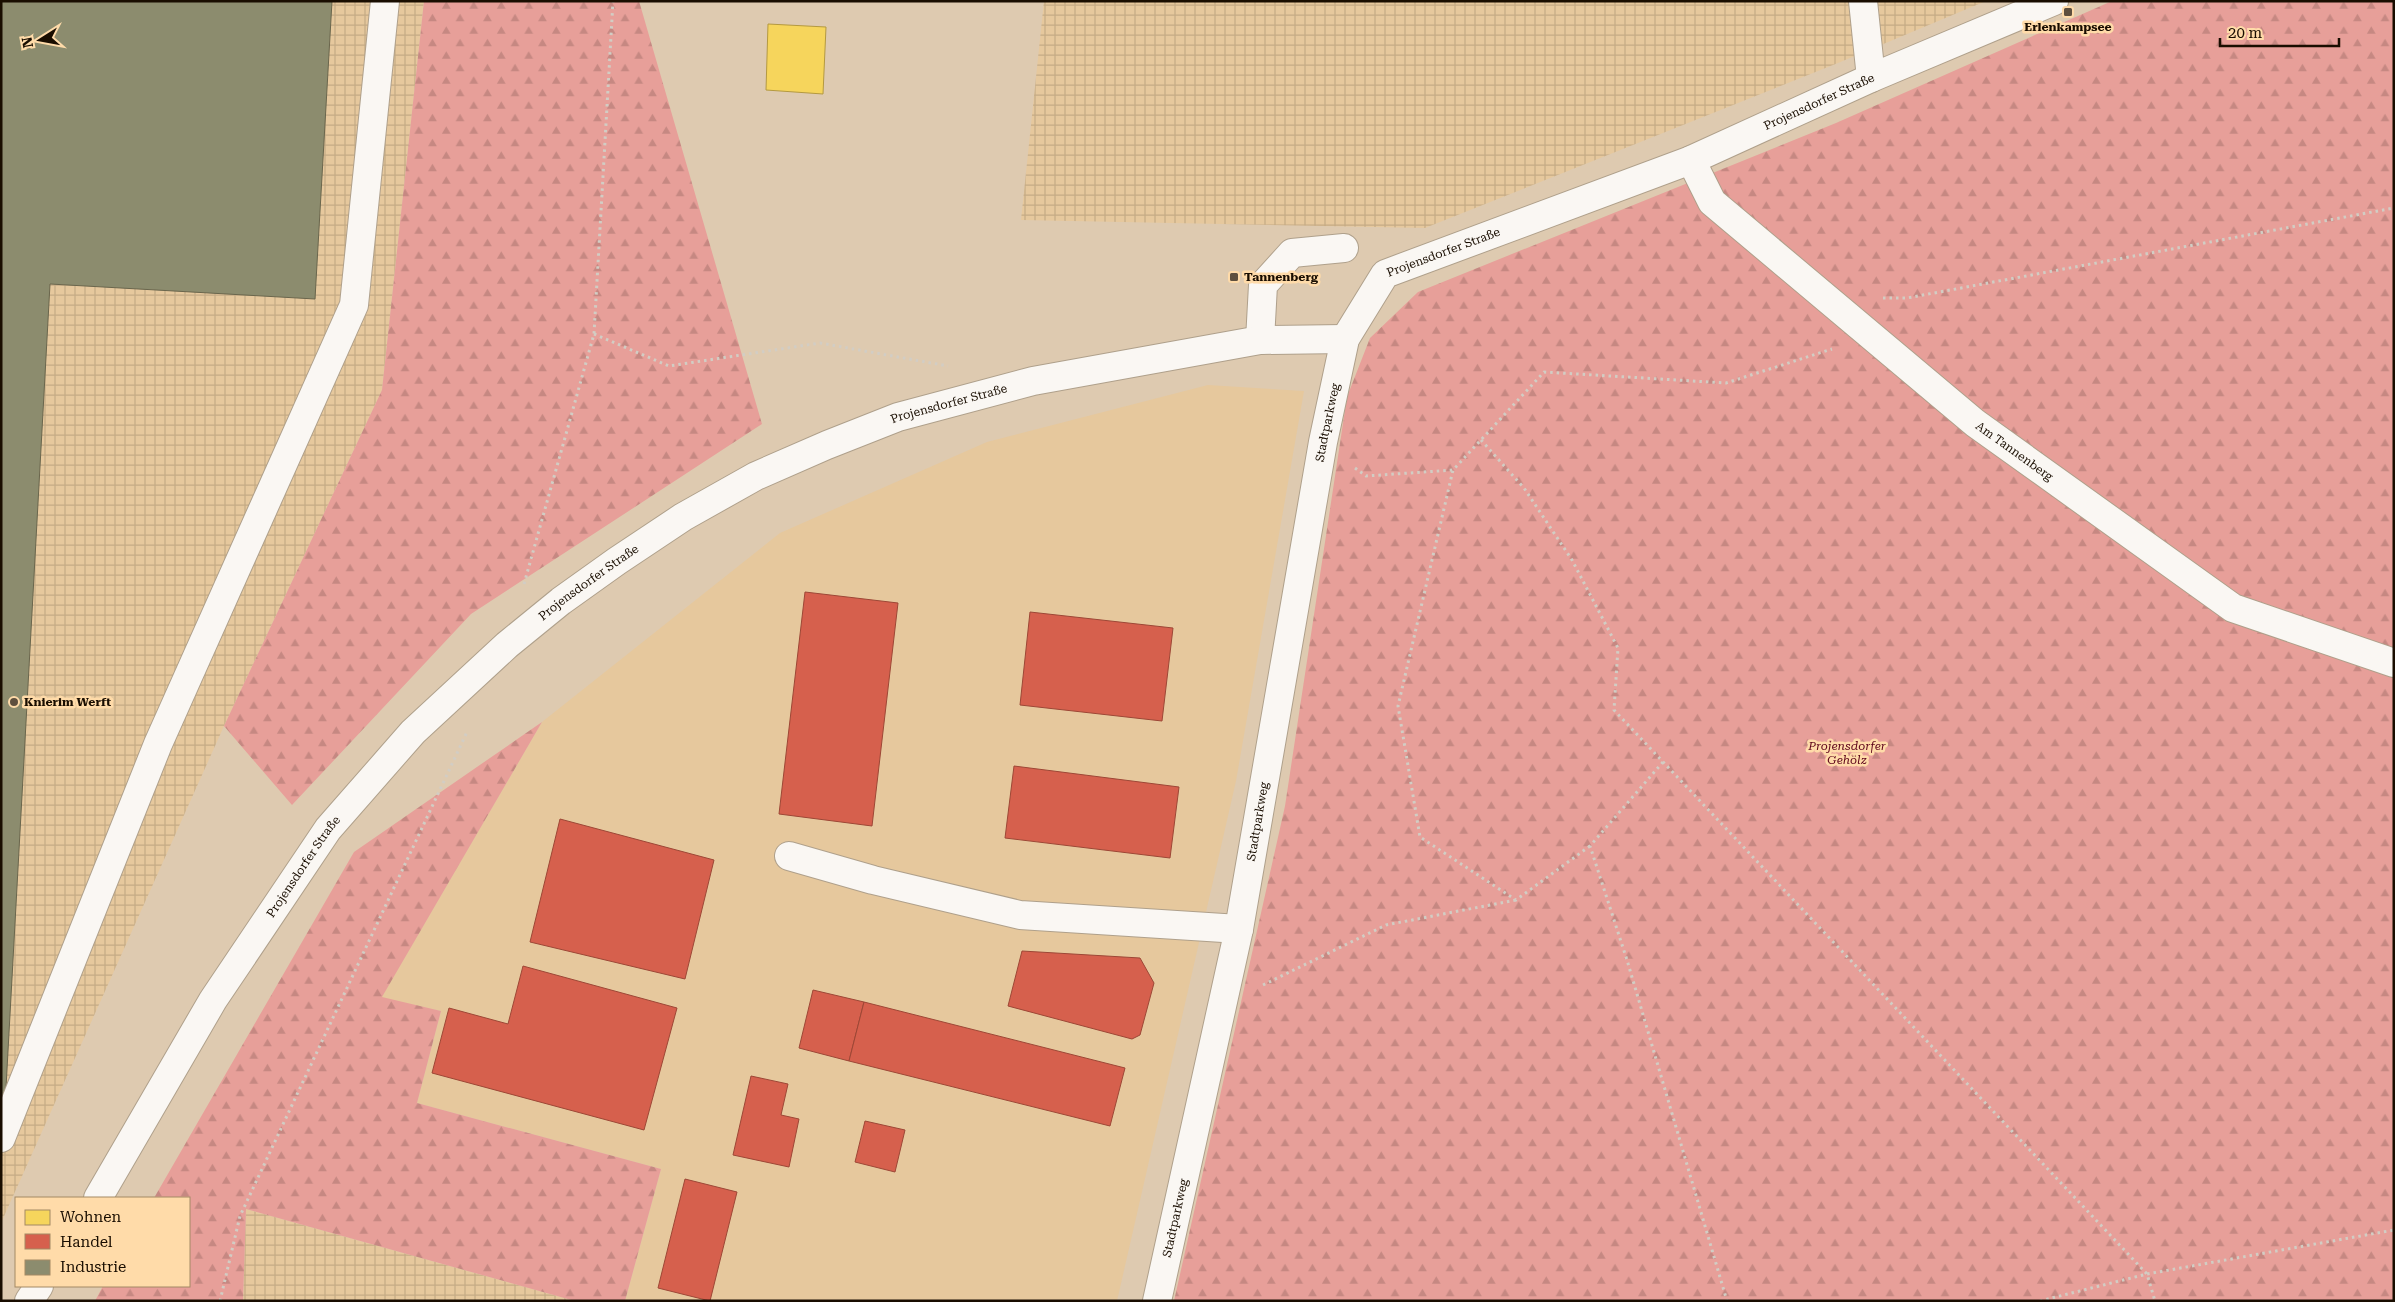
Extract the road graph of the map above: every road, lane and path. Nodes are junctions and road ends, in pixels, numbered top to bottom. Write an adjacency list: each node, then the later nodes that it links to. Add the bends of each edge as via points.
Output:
1 (385, 1): 27 (street, via 354,305 158,744)
2 (613, 1): 10 (path)
3 (1863, 1): 5 (street)
4 (2054, 1): 5 (street, Projensdorfer Straße)
5 (1870, 78): 6 (street, Projensdorfer Straße)
6 (1691, 160): 9 (street, Am Tannenberg, via 1712,202); 12 (street, Projensdorfer Straße, via 1385,274)
7 (2394, 208): 9 (path, via 1907,298)
8 (1344, 248): 13 (street, via 1292,253 1263,285)
9 (1830, 299): 11 (street, Am Tannenberg)
10 (594, 334): 14 (path, via 669,366 820,343); 18 (path)
11 (1873, 336): 15 (path, via 1726,383 1544,372); 19 (street, Am Tannenberg, via 1974,422 2233,608)
12 (1345, 339): 13 (street, Projensdorfer Straße); 16 (street, Stadtparkweg)
13 (1260, 340): 28 (street, Projensdorfer Straße, via 1033,381 898,417 756,476 683,517 561,602 507,645 413,732 328,829 213,1000)
14 (956, 367)
15 (1480, 440): 17 (path); 21 (path, via 1524,488 1572,560 1618,648 1614,710)
16 (1324, 442): 17 (path, via 1366,476); 25 (street, Stadtparkweg)
17 (1453, 470): 24 (path, via 1398,706 1420,837)
18 (523, 588)
19 (2394, 663)
20 (470, 725): 33 (path, via 240,1216)
21 (1663, 762): 22 (path); 30 (path)
22 (1590, 846): 24 (path); 35 (path, via 1627,960)
23 (789, 856): 25 (street, via 1020,915)
24 (1516, 900): 26 (path, via 1386,925)
25 (1239, 929): 26 (street, Stadtparkweg)
26 (1222, 1004): 34 (street, Stadtparkweg)
27 (1, 1138)
28 (99, 1197)
29 (2394, 1230): 30 (path)
30 (2147, 1274): 36 (path); 37 (path)
31 (38, 1287): 32 (street)
32 (29, 1301)
33 (220, 1301)
34 (1157, 1301)
35 (1727, 1301)
36 (2040, 1301)
37 (2155, 1301)

